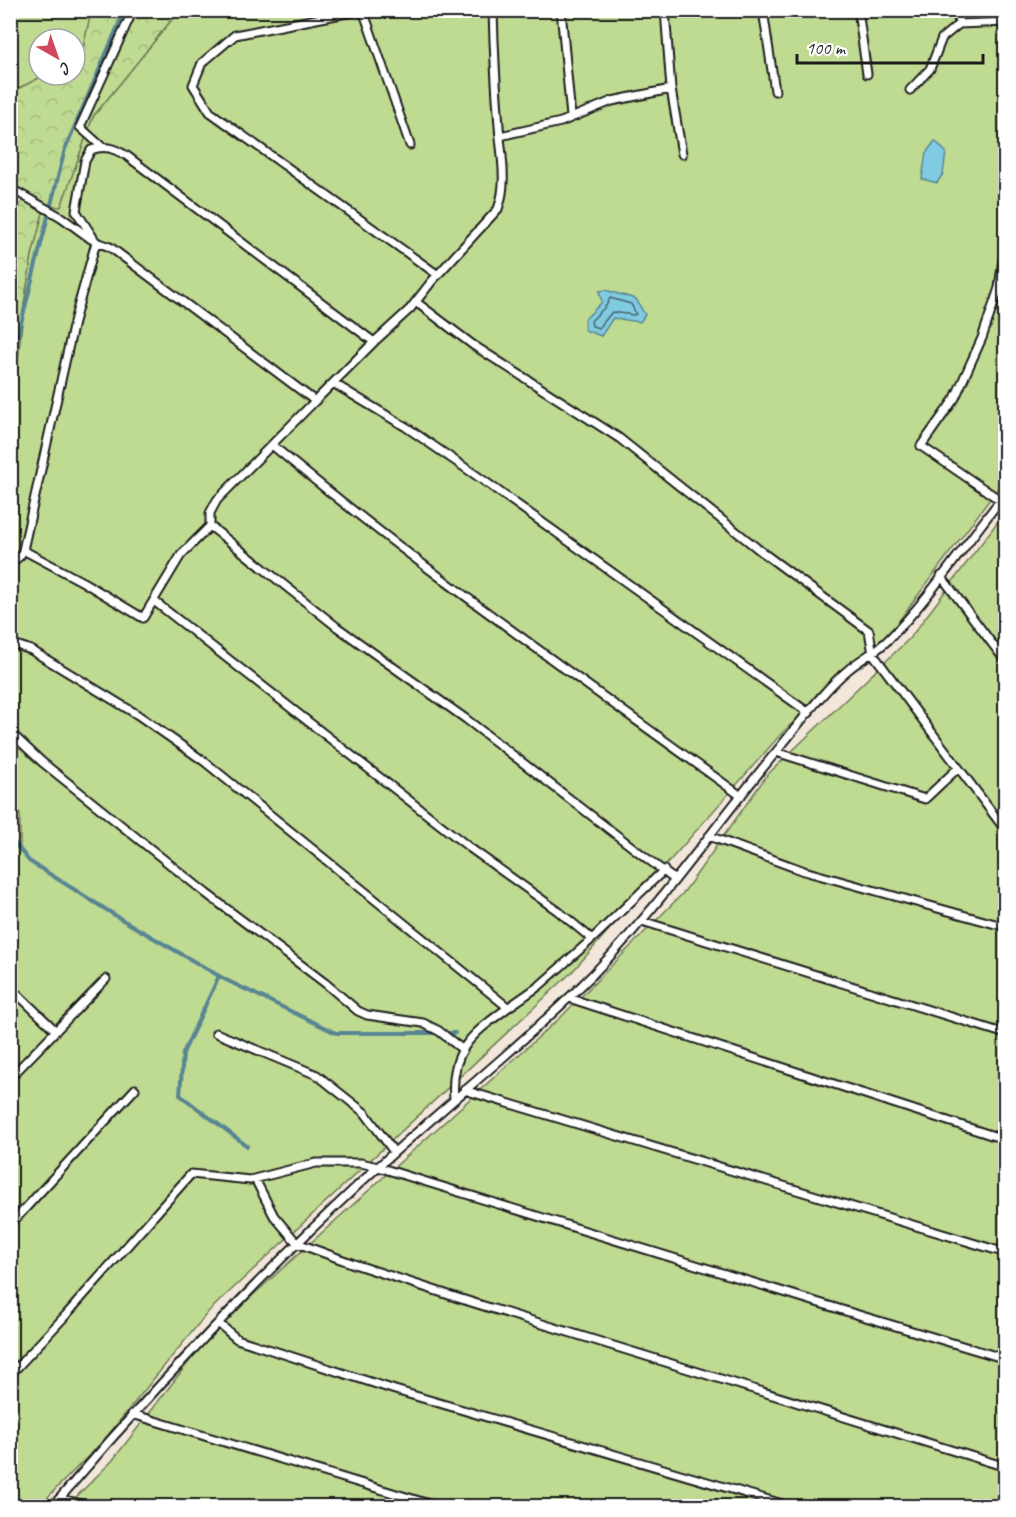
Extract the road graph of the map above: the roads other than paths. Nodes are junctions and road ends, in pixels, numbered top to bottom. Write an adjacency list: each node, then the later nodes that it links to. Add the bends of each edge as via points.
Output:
1 (133, 10): 18 (lane, via 80,127)
2 (362, 10): 17 (lane); 23 (lane, via 235,36 202,63 193,85 210,112)
3 (493, 10): 16 (lane)
4 (561, 10): 15 (lane)
5 (665, 10): 12 (lane)
6 (763, 10): 14 (lane)
7 (858, 10): 11 (lane)
8 (957, 10): 10 (lane)
9 (1005, 22): 10 (lane)
10 (959, 24): 13 (lane, via 942,38 930,69)
11 (867, 74)
12 (671, 89): 15 (lane, via 612,101); 19 (lane)
13 (910, 90)
14 (776, 91)
15 (571, 117): 16 (lane)
16 (500, 136): 23 (lane, via 505,184 498,209)
17 (410, 145)
18 (101, 146): 22 (lane, via 91,150 85,161 76,211); 25 (lane, via 127,156)
19 (682, 154)
20 (10, 188): 22 (lane)
21 (1005, 238): 30 (lane, via 999,288 982,338 955,398 921,446)
22 (96, 242): 27 (lane, via 110,247); 32 (lane)
23 (438, 275): 24 (lane)
24 (416, 302): 25 (lane); 37 (lane, via 473,345 619,438 869,631)
25 (374, 342): 26 (lane)
26 (333, 383): 27 (lane); 39 (lane, via 471,471)
27 (315, 401): 28 (lane)
28 (272, 445): 31 (lane, via 217,500 210,513); 43 (lane, via 462,594)
29 (1005, 493): 30 (lane)
30 (1003, 503): 34 (lane)
31 (210, 526): 35 (lane, via 181,555); 46 (lane, via 337,627 466,719)
32 (23, 550): 33 (lane); 35 (lane, via 143,618)
33 (10, 564)
34 (941, 576): 37 (lane, via 913,613); 38 (lane)
35 (154, 601): 50 (lane, via 443,828)
36 (10, 642): 54 (lane, via 31,650 138,715 205,762 488,990)
37 (873, 654): 39 (lane, via 850,668); 42 (lane)
38 (1005, 662)
39 (809, 713): 41 (lane)
40 (10, 732): 58 (lane, via 42,762 358,1011 367,1016 423,1023 439,1030)
41 (776, 752): 42 (lane, via 925,799); 43 (lane)
42 (958, 768): 44 (lane)
43 (741, 795): 45 (lane)
44 (1005, 831)
45 (709, 836): 47 (lane); 49 (lane, via 804,871)
46 (664, 870): 47 (lane); 50 (lane)
47 (675, 879): 48 (lane)
48 (642, 921): 53 (lane); 57 (lane)
49 (1005, 927)
50 (592, 939): 54 (lane)
51 (106, 979): 55 (lane)
52 (10, 987): 55 (lane)
53 (568, 998): 61 (lane); 63 (lane)
54 (506, 1009): 58 (lane, via 480,1029)
55 (56, 1030): 59 (lane)
56 (216, 1033): 64 (lane, via 317,1075 365,1113)
57 (1005, 1035)
58 (463, 1050): 62 (lane, via 452,1078)
59 (10, 1078)
60 (135, 1089): 67 (lane)
61 (464, 1090): 62 (lane); 69 (lane)
62 (454, 1099): 64 (lane)
63 (994, 1136)
64 (394, 1152): 65 (lane)
65 (378, 1167): 66 (lane, via 316,1163); 68 (lane); 71 (lane)
66 (255, 1179): 68 (lane, via 274,1216); 72 (lane, via 191,1174)
67 (10, 1225)
68 (297, 1243): 70 (lane); 74 (lane, via 458,1298)
69 (1005, 1253)
70 (218, 1323): 73 (lane); 80 (lane, via 237,1339)
71 (1005, 1359)
72 (10, 1375)
73 (132, 1414): 75 (lane); 79 (lane)
74 (1005, 1467)
75 (60, 1498): 76 (lane); 77 (lane); 78 (lane)
76 (52, 1506)
77 (72, 1506)
78 (87, 1506)
79 (436, 1506)
80 (789, 1506)

